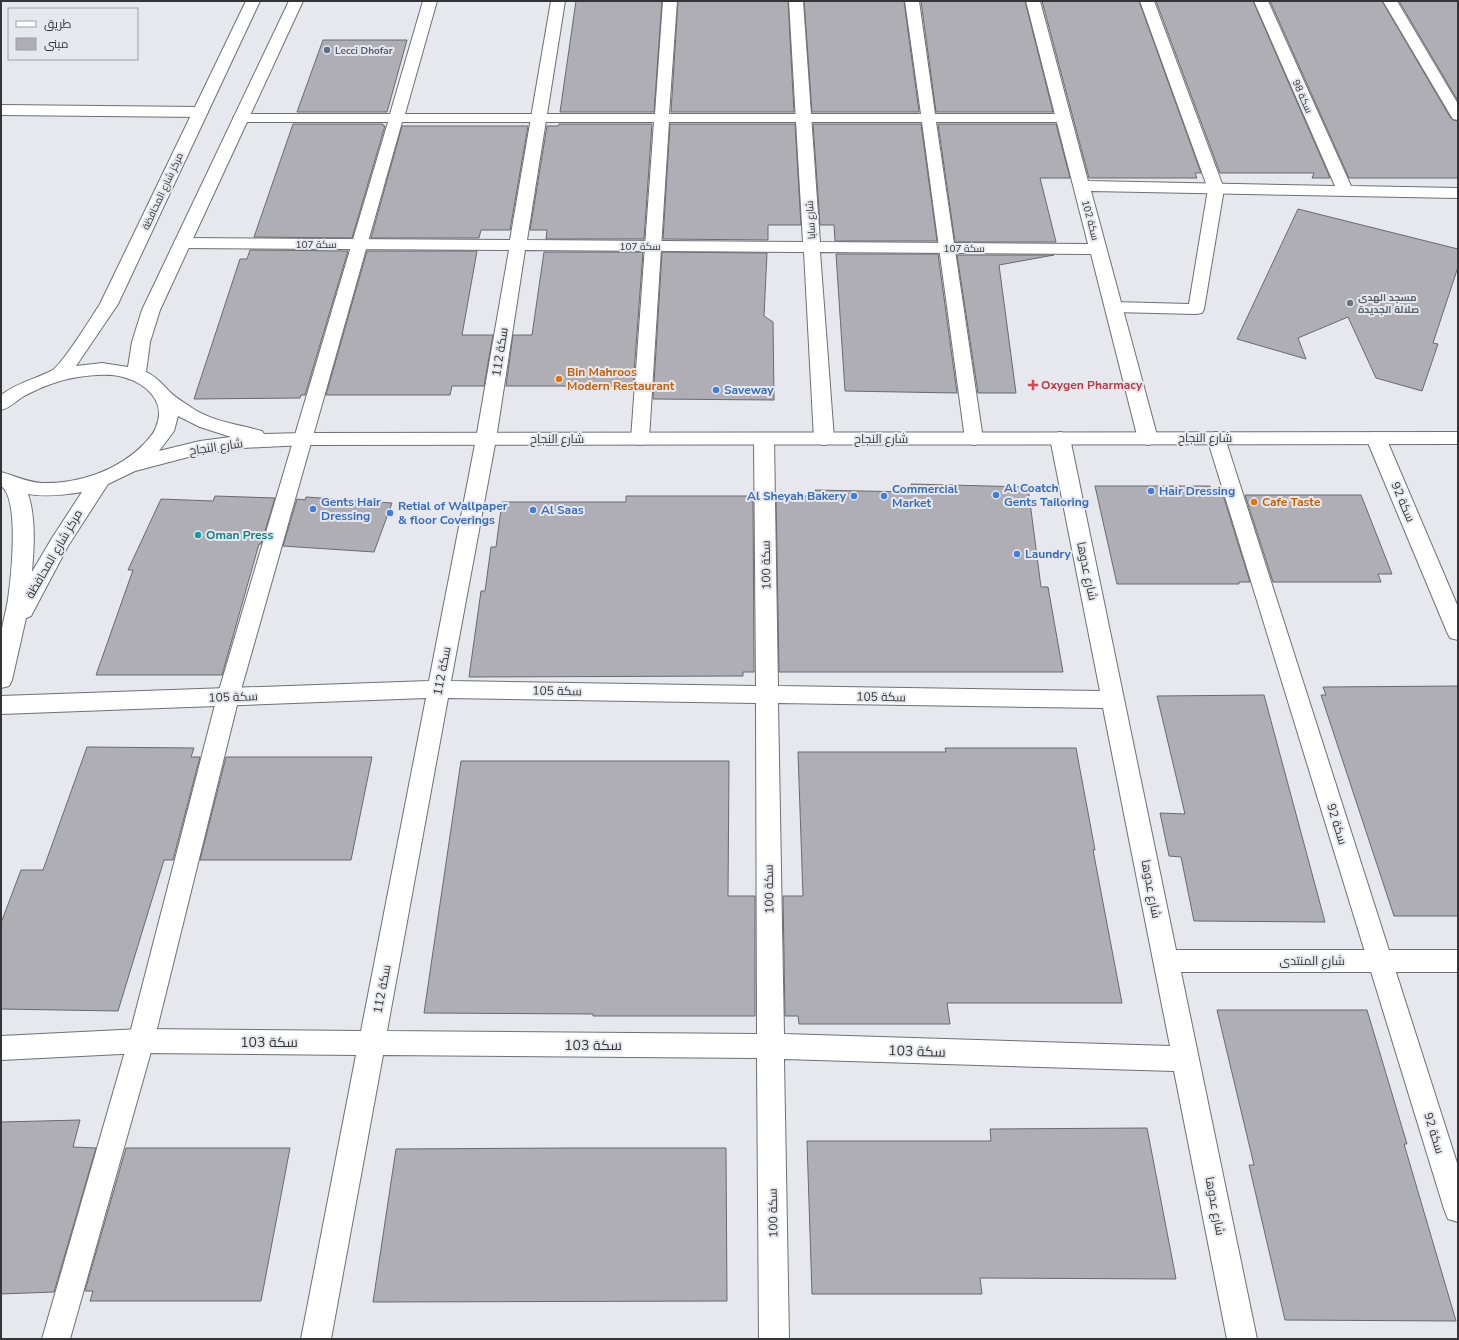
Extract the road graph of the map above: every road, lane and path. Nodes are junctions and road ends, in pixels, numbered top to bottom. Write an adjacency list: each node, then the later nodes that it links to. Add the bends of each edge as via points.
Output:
1 (253, 1): 13 (street, مركز شارع المحافظة)
2 (296, 1): 15 (street)
3 (430, 1): 16 (lane)
4 (558, 1): 17 (street, سكة 112)
5 (670, 1): 18 (lane)
6 (796, 1): 19 (street, شارع سابا)
7 (912, 1): 20 (lane)
8 (1033, 1): 21 (street, سكة 102)
9 (1148, 1): 23 (lane)
10 (1261, 1): 24 (street, سكة 98)
11 (1390, 1): 14 (lane)
12 (1, 110): 13 (street)
13 (200, 112): 34 (street, مركز شارع المحافظة, via 109,304)
14 (1458, 116)
15 (240, 118): 16 (lane); 26 (street)
16 (396, 118): 17 (lane); 27 (lane)
17 (539, 118): 18 (lane); 28 (street, سكة 112)
18 (662, 118): 19 (lane); 29 (lane)
19 (803, 118): 20 (lane); 30 (street, شارع سابا)
20 (929, 118): 21 (lane); 31 (lane)
21 (1064, 118): 22 (street, سكة 102)
22 (1082, 186): 23 (street); 32 (street, سكة 102)
23 (1216, 189): 24 (street); 33 (lane, via 1196,308)
24 (1345, 191): 25 (street)
25 (1458, 193)
26 (182, 243): 27 (street, سكة 107); 35 (street, via 142,335)
27 (360, 244): 28 (street, سكة 107); 46 (lane)
28 (518, 245): 29 (street, سكة 107); 47 (street, سكة 112)
29 (653, 246): 30 (street, سكة 107); 48 (lane)
30 (812, 247): 31 (street, سكة 107); 49 (street, شارع سابا)
31 (947, 248): 32 (street, سكة 107); 50 (lane)
32 (1098, 248): 33 (street, سكة 102)
33 (1114, 307): 42 (street, سكة 102)
34 (60, 374): 35 (street, شارع النجاح, via 87,369 107,369); 36 (street, شارع النجاح)
35 (137, 375): 38 (street, شارع النجاح, via 154,384)
36 (31, 384): 37 (street); 39 (street)
37 (1, 396)
38 (165, 397): 46 (street, شارع النجاح, via 195,419 215,426 264,436); 51 (street, via 169,413 165,430 152,449)
39 (1, 404)
40 (764, 438): 48 (street, شارع النجاح); 49 (street, شارع النجاح); 58 (street, سكة 100)
41 (1060, 438): 42 (street, شارع النجاح); 50 (street, شارع النجاح); 60 (street, شارع عدوها)
42 (1148, 438): 43 (street, شارع النجاح)
43 (1216, 438): 44 (street, شارع النجاح); 63 (lane, سكة 92)
44 (1376, 438): 45 (street, شارع النجاح); 55 (street, سكة 92)
45 (1458, 438)
46 (304, 439): 47 (street, شارع النجاح); 51 (street, شارع النجاح, via 246,442 201,448); 59 (lane)
47 (486, 439): 48 (street, شارع النجاح); 57 (street, سكة 112)
48 (640, 439)
49 (824, 439): 50 (street, شارع النجاح)
50 (974, 439)
51 (130, 466): 52 (street)
52 (102, 480): 53 (street, via 70,488 39,490); 54 (street, مركز شارع المحافظة, via 54,549)
53 (6, 481): 54 (street, مركز شارع المحافظة, via 17,494 24,534 18,610)
54 (13, 632): 56 (street, مركز شارع المحافظة)
55 (1458, 632)
56 (1, 680)
57 (438, 689): 58 (street, سكة 105); 59 (street, سكة 105); 66 (street, سكة 112)
58 (767, 694): 60 (street, سكة 105); 67 (street, سكة 100)
59 (228, 697): 61 (street, سكة 105); 65 (lane)
60 (1113, 700): 62 (street, شارع عدوها)
61 (1, 705)
62 (1165, 961): 63 (street, شارع المنتدى); 69 (street, شارع عدوها)
63 (1380, 961): 64 (street, شارع المنتدى); 70 (lane, سكة 92)
64 (1458, 961)
65 (141, 1042): 66 (street, سكة 103); 68 (street, سكة 103); 71 (lane)
66 (372, 1043): 67 (street, سكة 103); 72 (street, سكة 112)
67 (771, 1046): 69 (street, سكة 103); 73 (street, سكة 100)
68 (1, 1048)
69 (1185, 1059): 74 (street, شارع عدوها)
70 (1458, 1209)
71 (56, 1339)
72 (316, 1339)
73 (774, 1339)
74 (1242, 1339)

